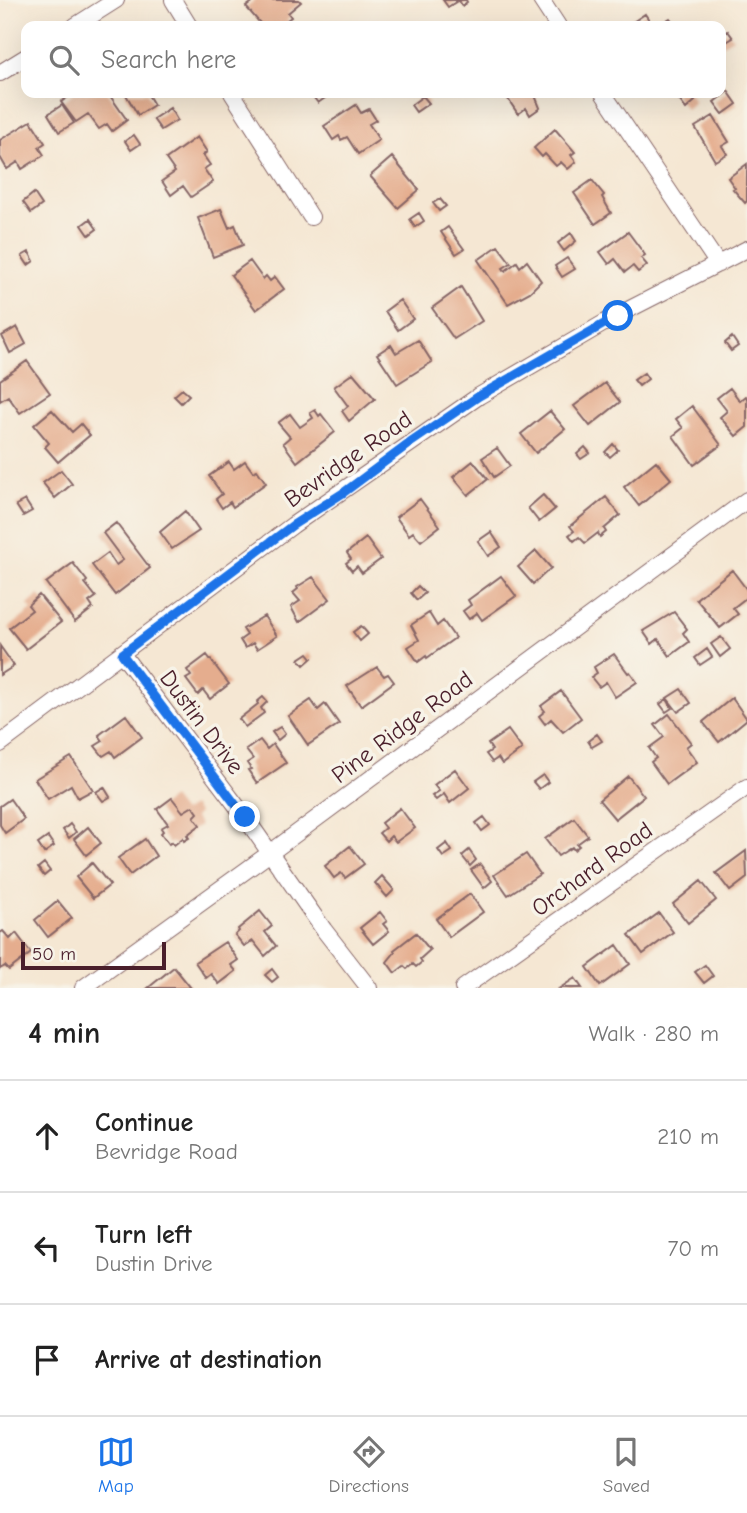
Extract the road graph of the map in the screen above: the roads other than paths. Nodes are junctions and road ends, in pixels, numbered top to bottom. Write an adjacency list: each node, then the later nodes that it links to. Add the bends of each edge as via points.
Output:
1 (116, 0): 4 (street)
2 (173, 0): 5 (street)
3 (541, 0): 6 (street)
4 (83, 21)
5 (187, 21)
6 (555, 21)
7 (21, 60): 8 (street)
8 (0, 73)
9 (235, 98): 11 (street)
10 (606, 98): 13 (street)
11 (311, 217)
12 (747, 249): 13 (street, Bevridge Road)
13 (718, 264): 15 (street, Bevridge Road, via 479,396 293,525)
14 (747, 500): 18 (street, Pine Ridge Road)
15 (122, 654): 16 (street, Bevridge Road); 18 (street, Dustin Drive)
16 (0, 744)
17 (747, 787): 21 (street, Orchard Road)
18 (270, 853): 19 (street, Pine Ridge Road); 20 (street, Dustin Drive)
19 (83, 988)
20 (369, 988)
21 (463, 988)

